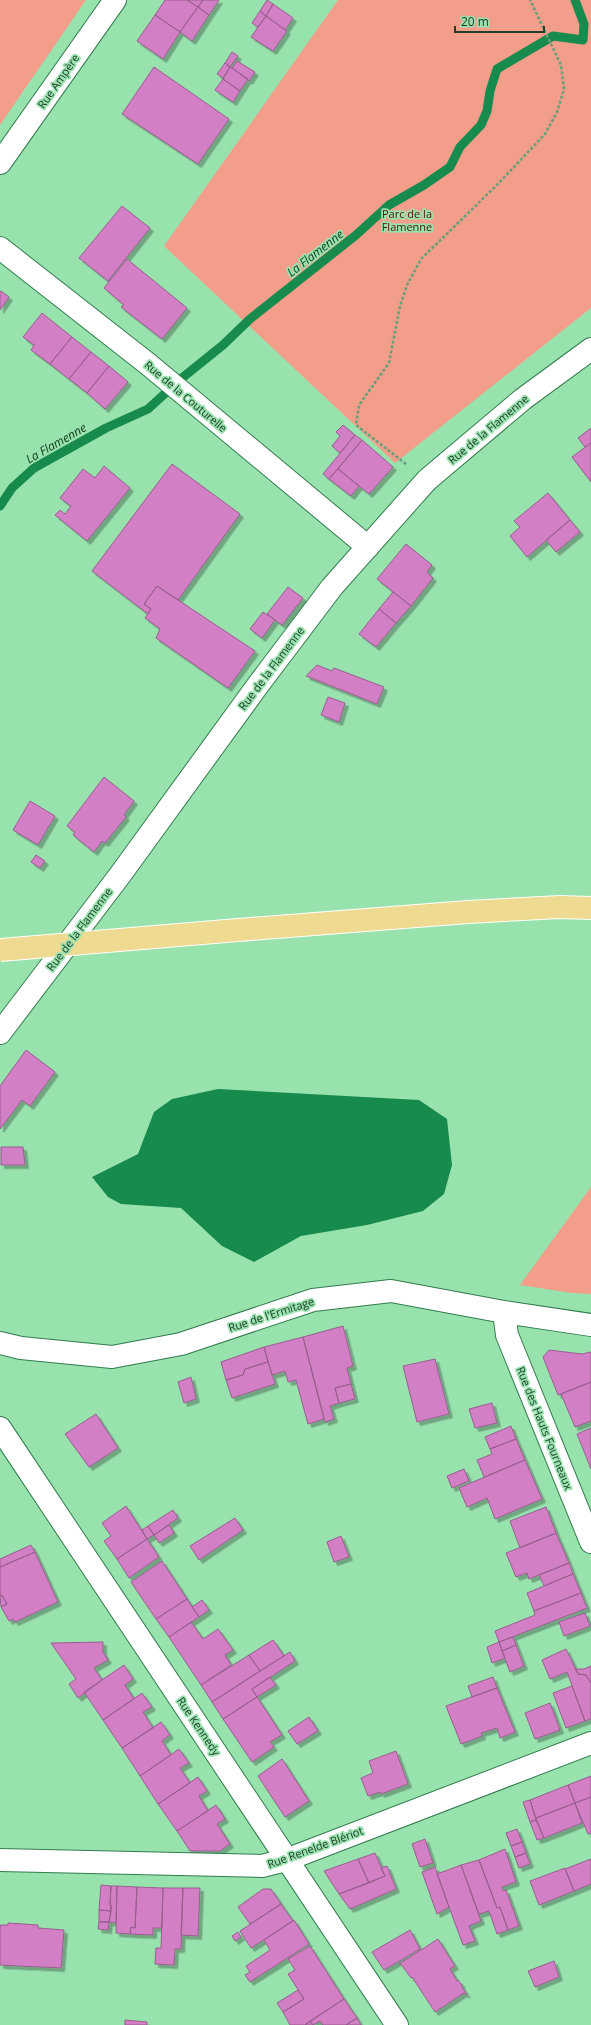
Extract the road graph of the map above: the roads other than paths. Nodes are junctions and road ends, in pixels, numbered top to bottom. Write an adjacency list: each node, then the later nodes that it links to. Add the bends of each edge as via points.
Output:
1 (115, 0): 2 (street, Rue Ampère)
2 (0, 163)
3 (0, 248): 5 (street, Rue de la Couturelle, via 148,364)
4 (591, 349): 5 (street, Rue de la Flamenne, via 523,399 426,480)
5 (368, 547): 8 (street, Rue de la Flamenne, via 332,587 267,672 120,875)
6 (591, 908): 7 (main road, bridge, via 560,907 468,912)
7 (0, 950)
8 (0, 1033)
9 (504, 1312): 10 (street, Rue de l'Ermitage); 11 (street, Rue de l'Ermitage, via 391,1291 313,1300 181,1344 112,1357); 13 (street, Rue des Hauts Fourneaux, via 507,1335)
10 (591, 1325)
11 (0, 1344)
12 (0, 1428): 16 (street, Rue Kennedy)
13 (591, 1542)
14 (591, 1744): 16 (street, Rue Renelde Blériot)
15 (0, 1860): 16 (street, Rue Renelde Blériot, via 262,1866)
16 (286, 1860): 17 (street, Rue Kennedy)
17 (397, 2025)

